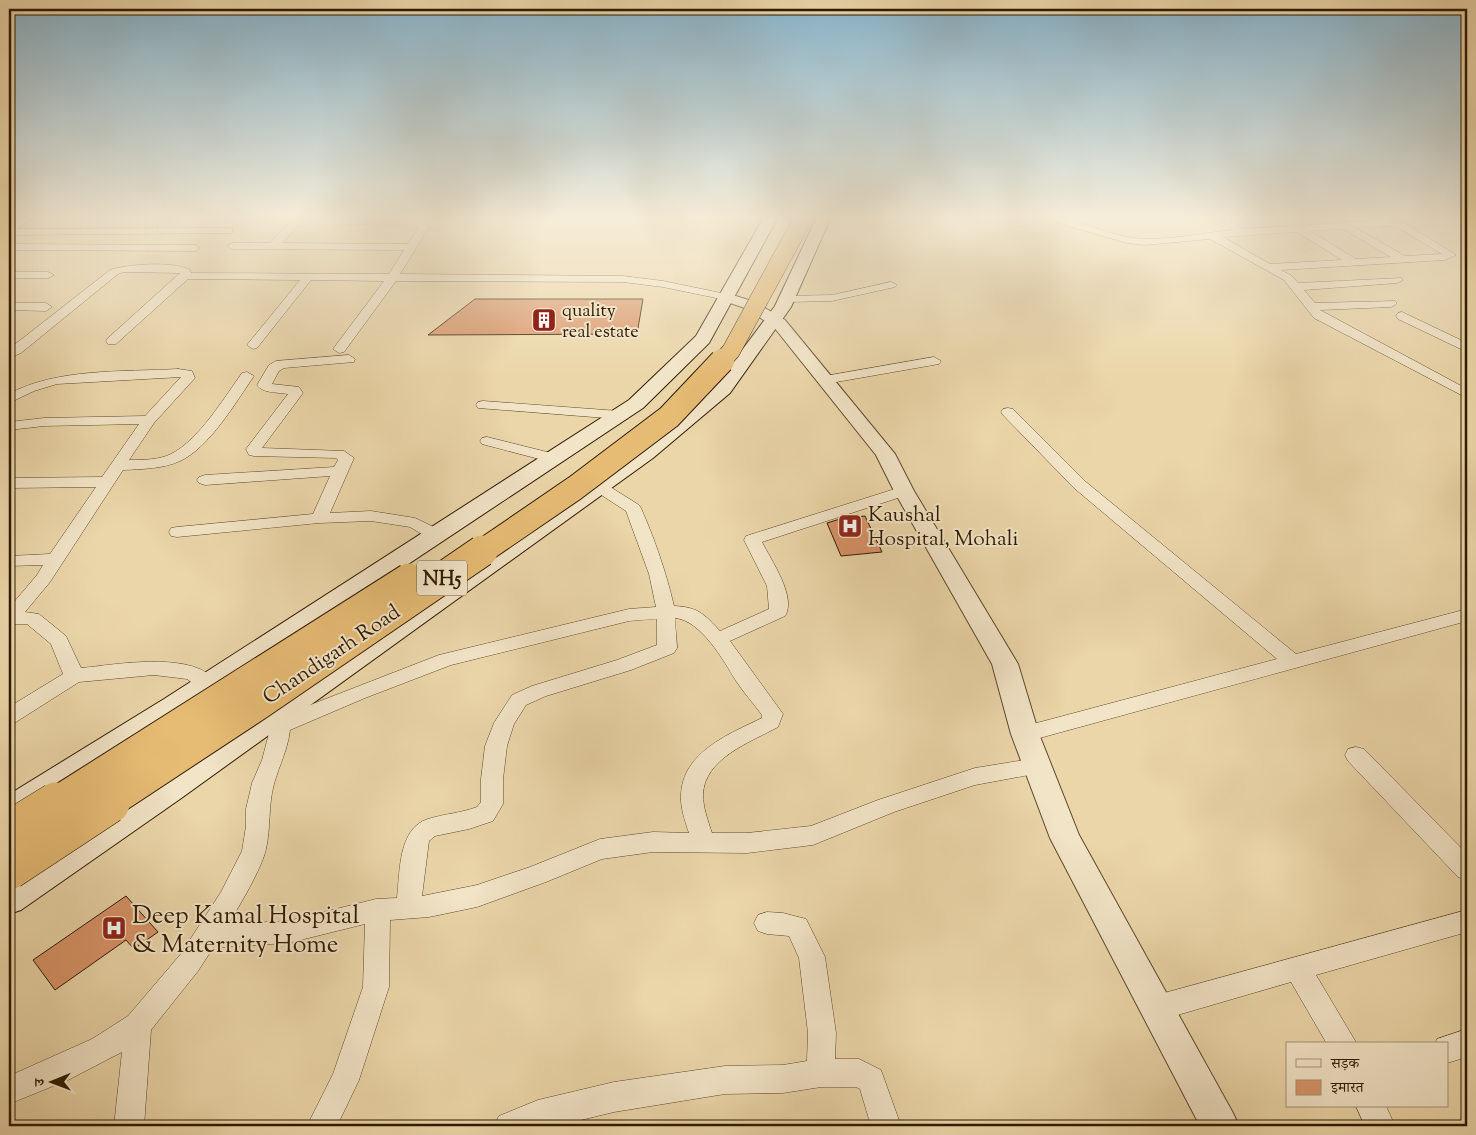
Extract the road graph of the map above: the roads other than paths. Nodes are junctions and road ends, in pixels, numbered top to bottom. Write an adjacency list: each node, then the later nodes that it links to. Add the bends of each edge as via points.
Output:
1 (120, 270): 27 (street)
2 (182, 270): 11 (street, via 186,272)
3 (397, 270): 13 (street)
4 (741, 270): 17 (main road)
5 (759, 270): 65 (highway, NH5, bridge, via 734,316 686,374 641,417 558,482 398,587)
6 (775, 270): 67 (highway, Chandigarh Road / NH5, bridge, via 731,351 669,417 575,488)
7 (799, 270): 22 (main road)
8 (1274, 270): 16 (street, via 1288,278)
9 (9, 275): 10 (street)
10 (48, 275)
11 (185, 276): 12 (street); 24 (street)
12 (308, 277): 13 (street); 25 (street)
13 (392, 278): 17 (street, via 623,279); 41 (street, via 344,354 281,364 274,368 264,385 265,388 294,390 296,393 253,449 254,452 339,454 346,458)
14 (1397, 280): 16 (street)
15 (891, 285): 22 (street)
16 (1295, 287): 21 (street)
17 (726, 297): 22 (street, via 750,305); 35 (main road, via 703,339 636,404)
18 (1391, 302): 21 (street)
19 (9, 306): 20 (street)
20 (46, 307)
21 (1310, 307): 31 (street, via 1318,315)
22 (781, 309): 30 (street); 45 (main road, via 723,389 645,453)
23 (1402, 316): 26 (street)
24 (112, 340)
25 (253, 345)
26 (1467, 348)
27 (9, 354)
28 (934, 361): 30 (street)
29 (248, 376): 40 (street, via 198,439 178,457)
30 (824, 380): 46 (street, via 885,454)
31 (1467, 394)
32 (9, 399): 36 (street, via 29,388 56,380 187,374 188,378)
33 (483, 405): 35 (street)
34 (1008, 412): 56 (street, via 1080,485)
35 (619, 415): 39 (main road)
36 (149, 420): 37 (street); 40 (street)
37 (9, 426)
38 (487, 441): 39 (street)
39 (554, 458): 49 (main road)
40 (116, 466): 43 (street)
41 (340, 471): 42 (street); 47 (street)
42 (205, 480)
43 (108, 482): 44 (street); 50 (street)
44 (9, 483)
45 (598, 486): 52 (street, via 633,508 658,574); 60 (main road)
46 (904, 491): 55 (street, via 752,540 776,586 778,612); 61 (street, via 1006,664)
47 (319, 518): 48 (street); 49 (street, via 371,516 415,523)
48 (177, 532)
49 (436, 535): 58 (main road)
50 (55, 559): 51 (street); 54 (street, via 44,578)
51 (9, 561)
52 (666, 612): 55 (street, via 688,613); 60 (street, via 629,615 446,660); 70 (street, via 667,648 518,700 496,746 492,804 484,814 429,828 420,836)
53 (1467, 615): 56 (street)
54 (10, 618): 57 (street, via 32,618 59,641)
55 (718, 639): 66 (street, via 773,714 771,722 725,747 698,770 692,794)
56 (1292, 661): 61 (street)
57 (74, 676): 58 (street, via 154,668 192,673); 59 (street)
58 (208, 684): 64 (main road)
59 (9, 717)
60 (282, 717): 69 (main road); 74 (street, via 273,760 257,809 254,851 230,900)
61 (1025, 734): 63 (street)
62 (1356, 755): 68 (street)
63 (1037, 766): 66 (street, via 975,777 886,806 813,835 747,843); 76 (street, via 1065,838)
64 (9, 811)
65 (9, 832)
66 (703, 843): 70 (street, via 652,842 600,849 477,896)
67 (9, 869)
68 (1467, 870)
69 (9, 899)
70 (408, 907): 71 (street)
71 (376, 910): 74 (street, via 288,932 223,936); 85 (street, via 376,987 345,1080)
72 (1467, 921): 75 (street)
73 (767, 923): 81 (street, via 797,927 812,957 822,1033)
74 (210, 930): 77 (street, via 189,963)
75 (1297, 968): 76 (street); 78 (street)
76 (1157, 1008): 88 (street)
77 (138, 1024): 82 (street, via 102,1049); 84 (street)
78 (1342, 1042)
79 (1467, 1043): 80 (street)
80 (1448, 1049)
81 (821, 1073): 86 (street, via 724,1080 614,1097 538,1115); 87 (street, via 859,1073 871,1080)
82 (9, 1090)
83 (1372, 1108): 89 (street)
84 (129, 1126)
85 (322, 1126)
86 (509, 1126)
87 (886, 1126)
88 (1220, 1126)
89 (1380, 1126)

